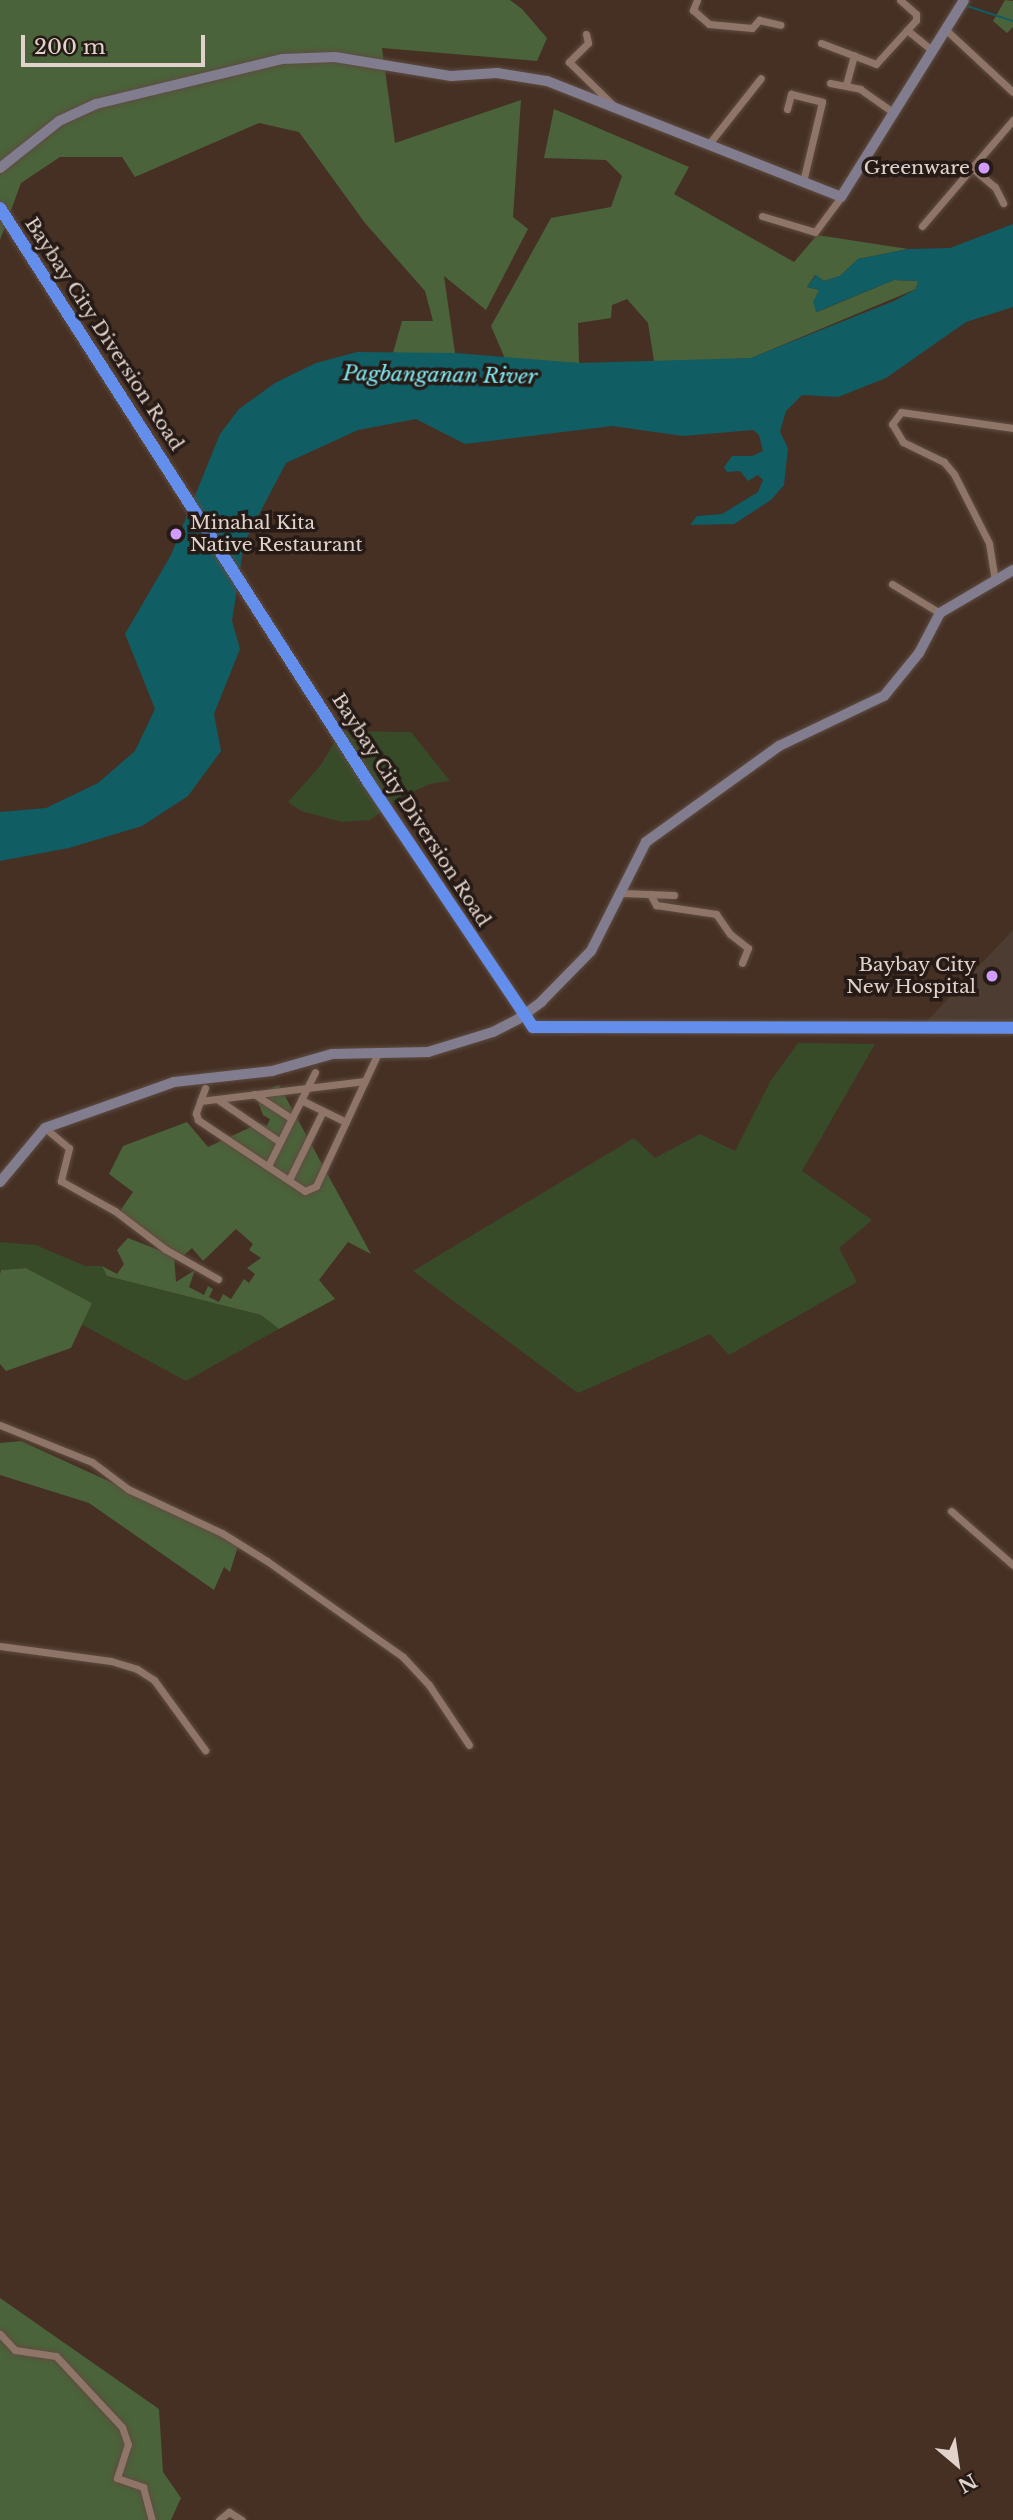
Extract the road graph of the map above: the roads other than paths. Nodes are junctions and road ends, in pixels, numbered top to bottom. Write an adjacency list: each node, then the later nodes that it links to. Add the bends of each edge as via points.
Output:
1 (696, 0): 4 (street, via 694,11 713,25 752,28 759,20)
2 (900, 0): 5 (street, via 916,16)
3 (964, 0): 6 (street)
4 (780, 25)
5 (907, 30): 9 (street); 10 (street, via 875,64)
6 (946, 30): 9 (street); 14 (street)
7 (586, 34): 16 (street, via 588,43 569,62)
8 (821, 43): 10 (street)
9 (933, 51): 17 (street)
10 (854, 55): 13 (street)
11 (761, 78): 19 (street)
12 (830, 83): 13 (street)
13 (846, 85): 17 (street)
14 (1013, 92)
15 (787, 109): 22 (street, via 791,94 822,102)
16 (617, 110): 19 (street); 20 (street, via 547,81 497,72 451,76 335,57 292,58 96,104 59,121)
17 (894, 113): 23 (street)
18 (1013, 120): 21 (street)
19 (708, 145): 22 (street)
20 (0, 168)
21 (972, 168): 24 (street, via 995,187); 27 (street)
22 (803, 182): 23 (street)
23 (841, 197): 26 (street, via 815,232)
24 (1003, 203)
25 (0, 208): 37 (highway, Baybay City Diversion Road)
26 (762, 216)
27 (922, 226)
28 (1013, 428): 30 (street, via 901,412 892,424 904,442 944,462 954,474 989,543)
29 (1013, 570): 30 (street)
30 (995, 581): 32 (street)
31 (892, 584): 32 (street)
32 (940, 613): 33 (street, via 919,653 884,696 779,746 649,840)
33 (622, 893): 34 (street); 37 (street, via 591,951)
34 (650, 894): 35 (street); 36 (street, via 656,905 716,914 730,934 748,946)
35 (674, 895)
36 (742, 962)
37 (524, 1014): 38 (highway, Baybay City Diversion Road, via 533,1027 542,1030); 39 (street, via 492,1032 428,1052)
38 (1013, 1028)
39 (377, 1055): 41 (street); 51 (street, via 332,1054 272,1071 178,1081)
40 (315, 1072): 43 (street)
41 (365, 1081): 43 (street); 50 (street)
42 (205, 1088): 47 (street)
43 (307, 1088): 44 (street); 46 (street)
44 (254, 1094): 45 (street); 49 (street)
45 (216, 1099): 47 (street); 52 (street)
46 (301, 1100): 48 (street); 49 (street)
47 (200, 1101): 53 (street, via 198,1120)
48 (323, 1111): 50 (street); 54 (street)
49 (291, 1118): 52 (street)
50 (346, 1122): 54 (street, via 316,1186 305,1191)
51 (45, 1128): 55 (street); 56 (street, via 69,1148 61,1181 115,1210 165,1249)
52 (280, 1143): 53 (street)
53 (268, 1166): 54 (street)
54 (289, 1180)
55 (0, 1182)
56 (218, 1279)
57 (0, 1425): 61 (street, via 92,1462 128,1489 222,1533 267,1561 403,1657 429,1685)
58 (951, 1511): 59 (street)
59 (1013, 1565)
60 (0, 1646): 62 (street, via 111,1661 137,1669 154,1681)
61 (469, 1745)
62 (205, 1750)
63 (0, 2334): 64 (street, via 15,2350 55,2356 122,2427 128,2444 117,2478 143,2487)
64 (152, 2520)
65 (219, 2520): 66 (street, via 229,2512)
66 (242, 2520)

